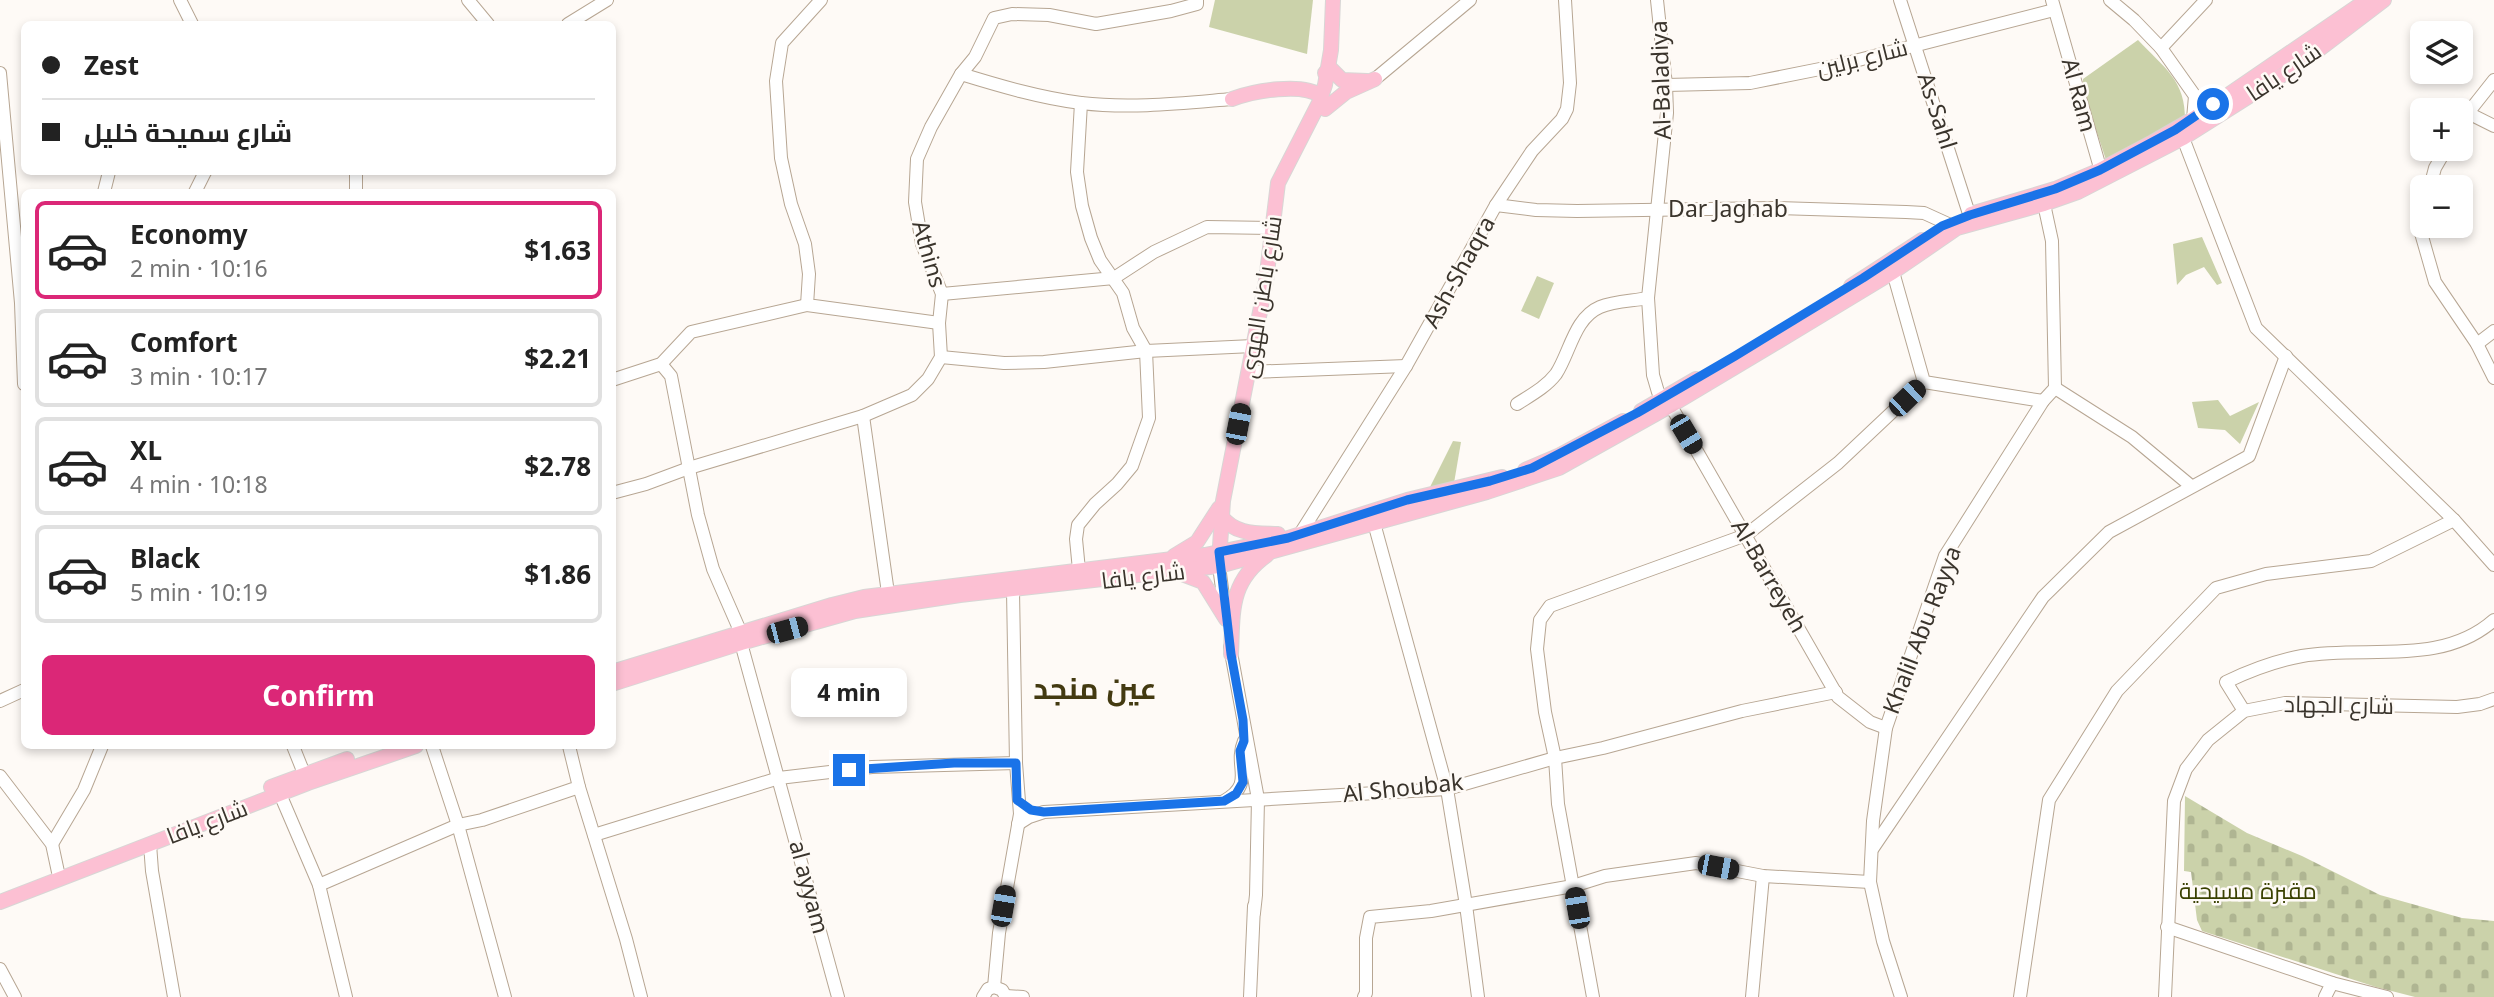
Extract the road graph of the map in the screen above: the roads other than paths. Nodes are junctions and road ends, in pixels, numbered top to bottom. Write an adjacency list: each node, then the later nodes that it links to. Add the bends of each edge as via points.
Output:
1 (180, 0): 16 (street)
2 (468, 0): 17 (street)
3 (607, 0): 18 (street)
4 (821, 0): 53 (street, via 782,43 776,81 781,158 809,274)
5 (1197, 0): 23 (street, Athins, via 1197,4 1171,11 1096,24 1049,15 994,18)
6 (1334, 0): 21 (main road, via 1339,26)
7 (1470, 0): 24 (street)
8 (1565, 0): 42 (street, Ash-Shaqra, via 1570,83 1566,109)
9 (1657, 0): 26 (street, Al-Baladiya)
10 (1900, 0): 19 (street, As-Sahl)
11 (2109, 0): 20 (street)
12 (2206, 0): 20 (street)
13 (2367, 0): 32 (main road, شارع يافا)
14 (2384, 0): 38 (main road, شارع يافا, via 2300,64)
15 (2053, 5): 19 (street, شارع برلين); 39 (street, Al Ram)
16 (190, 21)
17 (486, 21)
18 (573, 21)
19 (1916, 46): 26 (street, شارع برلين, via 1750,83); 44 (street, As-Sahl)
20 (2161, 48): 28 (street)
21 (1333, 72): 24 (main road, via 1354,82); 27 (main road); 31 (main road)
22 (0, 73): 52 (street)
23 (961, 74): 30 (street); 50 (street, Athins, via 917,159 915,202 922,244)
24 (1375, 79): 31 (main road)
25 (2494, 80): 33 (street)
26 (1667, 85): 43 (street, Al-Baladiya)
27 (1296, 89): 29 (main road); 31 (main road, via 1309,90)
28 (2195, 96): 32 (street); 35 (street)
29 (1232, 99): 30 (street, via 1139,105); 34 (main road, via 1298,96 1308,106)
30 (1081, 103): 49 (street, via 1077,172 1082,206 1096,249)
31 (1323, 103): 34 (main road); 40 (main road)
32 (2213, 104): 35 (main road, شارع يافا)
33 (2473, 107)
34 (1311, 118): 40 (main road, via 1280,176)
35 (2193, 118): 38 (street); 39 (main road, شارع يافا)
36 (2473, 120): 37 (street)
37 (2494, 126)
38 (2183, 138): 39 (main road, شارع يافا); 59 (street, via 2256,328)
39 (2102, 175): 41 (main road, شارع يافا); 44 (main road, شارع يافا)
40 (1277, 193): 46 (main road, شارع باطن الهوى)
41 (2044, 204): 44 (main road, شارع يافا); 67 (street, via 2052,241)
42 (1496, 205): 43 (street, Dar Jaghab, via 1536,210); 62 (street, Ash-Shaqra)
43 (1658, 209): 45 (street, Dar Jaghab, via 1924,213); 51 (street, Al-Baladiya)
44 (1971, 219): 45 (main road, شارع يافا)
45 (1952, 226): 48 (main road, شارع يافا); 69 (main road, شارع يافا)
46 (1272, 228): 49 (street, via 1207,228 1154,252); 57 (main road, شارع باطن الهوى)
47 (2422, 238): 56 (street, via 2435,282)
48 (1893, 272): 66 (street); 69 (main road, شارع يافا)
49 (1114, 278): 50 (street); 58 (street)
50 (942, 294): 54 (street, Athins)
51 (1648, 298): 69 (street, Al-Baladiya, via 1653,375); 70 (street, via 1600,307 1583,320 1554,376)
52 (21, 303)
53 (807, 305): 54 (street); 61 (street, via 691,332)
54 (939, 323): 60 (street, Athins)
55 (2494, 331): 56 (street)
56 (2477, 344): 64 (street)
57 (1253, 346): 58 (street); 63 (main road, شارع باطن الهوى)
58 (1146, 351): 60 (street, via 1044,362); 85 (street, via 1149,418 1132,466 1078,525)
59 (2286, 356): 73 (street, via 2249,456); 77 (street)
60 (941, 357): 71 (street, via 912,395)
61 (661, 364): 65 (street); 72 (street, al ayyam, via 671,376)
62 (1406, 366): 63 (street); 79 (street, Ash-Shaqra)
63 (1249, 372): 75 (main road, شارع باطن الهوى)
64 (2494, 378)
65 (616, 379)
66 (1924, 382): 68 (street); 80 (street, via 1838,463)
67 (2055, 388): 68 (street, Khalil Abu Rayya); 73 (street, via 2132,437)
68 (2043, 401): 100 (street, Khalil Abu Rayya, via 1945,556)
69 (1667, 402): 78 (main road, شارع يافا, via 1559,468); 79 (main road, شارع يافا, via 1532,468); 80 (street, Al-Barreyeh)
70 (1517, 404)
71 (863, 416): 72 (street); 87 (street)
72 (689, 468): 74 (street); 90 (street, al ayyam, via 713,569)
73 (2190, 486): 128 (street, via 2109,533 2043,597)
74 (616, 492)
75 (1223, 501): 76 (main road, شارع باطن الهوى); 84 (main road, via 1197,542)
76 (1222, 516): 79 (main road, via 1241,531); 82 (main road, شارع باطن الهوى)
77 (2454, 520): 83 (street); 157 (street, via 2371,561 2266,574 2216,588 2118,691 2049,800)
78 (1374, 523): 81 (main road, شارع يافا); 115 (street)
79 (1300, 534): 82 (main road, شارع يافا)
80 (1746, 535): 95 (street, Al-Barreyeh); 108 (street, via 1550,606 1541,620 1537,649)
81 (1273, 551): 82 (main road, شارع يافا); 91 (main road, via 1249,570 1238,587)
82 (1219, 559): 84 (main road, شارع يافا); 88 (street)
83 (2494, 565)
84 (1170, 566): 85 (main road, شارع يافا); 86 (main road, شارع يافا); 88 (main road, via 1203,582)
85 (1079, 570): 87 (main road, شارع يافا)
86 (1013, 591): 90 (main road, شارع يافا, via 882,606); 109 (street)
87 (888, 593): 90 (main road, شارع يافا, via 832,605)
88 (1226, 619): 91 (street)
89 (2494, 620): 98 (street, via 2466,639 2436,648 2304,655 2261,666 2226,682)
90 (741, 638): 92 (main road, شارع يافا); 93 (main road, شارع يافا); 113 (street, al ayyam)
91 (1231, 654): 99 (street)
92 (616, 671)
93 (616, 683)
94 (21, 691): 97 (street)
95 (1836, 692): 100 (street, Al-Barreyeh, via 1870,722); 108 (street, Al Shoubak)
96 (2494, 699): 98 (street, شارع الجهاد, via 2457,707 2285,703)
97 (0, 701)
98 (2244, 711): 138 (street, شارع الجهاد, via 2208,740 2186,769 2175,801)
99 (1243, 720): 101 (street); 110 (street)
100 (1886, 728): 128 (street, Khalil Abu Rayya)
101 (1244, 741): 118 (street); 120 (street, via 1240,751 1243,782 1236,794)
102 (101, 749): 126 (street, via 84,790)
103 (294, 749): 112 (street)
104 (380, 749): 112 (main road, شارع يافا)
105 (406, 749): 112 (main road, شارع يافا)
106 (433, 749): 123 (street)
107 (570, 749): 114 (street)
108 (1555, 758): 115 (street, Al Shoubak); 133 (street)
109 (1016, 763): 113 (street, via 872,767); 119 (street)
110 (1253, 766): 117 (street, via 1270,793); 118 (street)
111 (0, 776): 126 (street)
112 (306, 778): 116 (main road, شارع يافا); 129 (main road, شارع يافا)
113 (779, 778): 125 (street); 147 (street, al ayyam)
114 (579, 787): 123 (street); 125 (street)
115 (1447, 789): 117 (street, Al Shoubak); 136 (street)
116 (280, 794): 127 (main road, شارع يافا); 132 (street)
117 (1283, 798): 118 (street, Al Shoubak); 124 (street, via 1273,805)
118 (1254, 799): 120 (street, Al Shoubak); 124 (street); 137 (street)
119 (1017, 800): 121 (street, Al Shoubak); 122 (street)
120 (1224, 801): 121 (street, Al Shoubak)
121 (1044, 812): 122 (street, Al Shoubak)
122 (1018, 824): 141 (street)
123 (458, 825): 132 (street); 145 (street)
124 (1258, 833): 137 (street)
125 (594, 835): 146 (street)
126 (52, 844): 129 (street)
127 (150, 844): 135 (main road, شارع يافا); 143 (street)
128 (1872, 849): 131 (street, Khalil Abu Rayya)
129 (58, 872): 134 (main road, شارع يافا)
130 (1763, 876): 131 (street); 133 (street, via 1696,863 1605,876); 155 (street)
131 (1870, 882): 156 (street, Khalil Abu Rayya)
132 (319, 885): 144 (street)
133 (1573, 886): 136 (street); 154 (street)
134 (0, 892)
135 (0, 902)
136 (1466, 905): 152 (street, via 1370,917); 153 (street)
137 (1254, 913): 151 (street)
138 (2167, 927): 140 (street); 158 (street, شارع الجهاد)
139 (0, 969): 142 (street)
140 (2332, 983): 159 (street); 160 (street)
141 (994, 987): 148 (street); 149 (street)
142 (15, 997)
143 (174, 997)
144 (346, 997)
145 (505, 997)
146 (641, 997)
147 (838, 997)
148 (983, 997)
149 (1006, 997): 150 (street)
150 (1023, 997)
151 (1250, 997)
152 (1364, 997)
153 (1478, 997)
154 (1592, 997)
155 (1752, 997)
156 (1901, 997)
157 (2020, 997)
158 (2165, 997)
159 (2325, 997)
160 (2387, 997)

